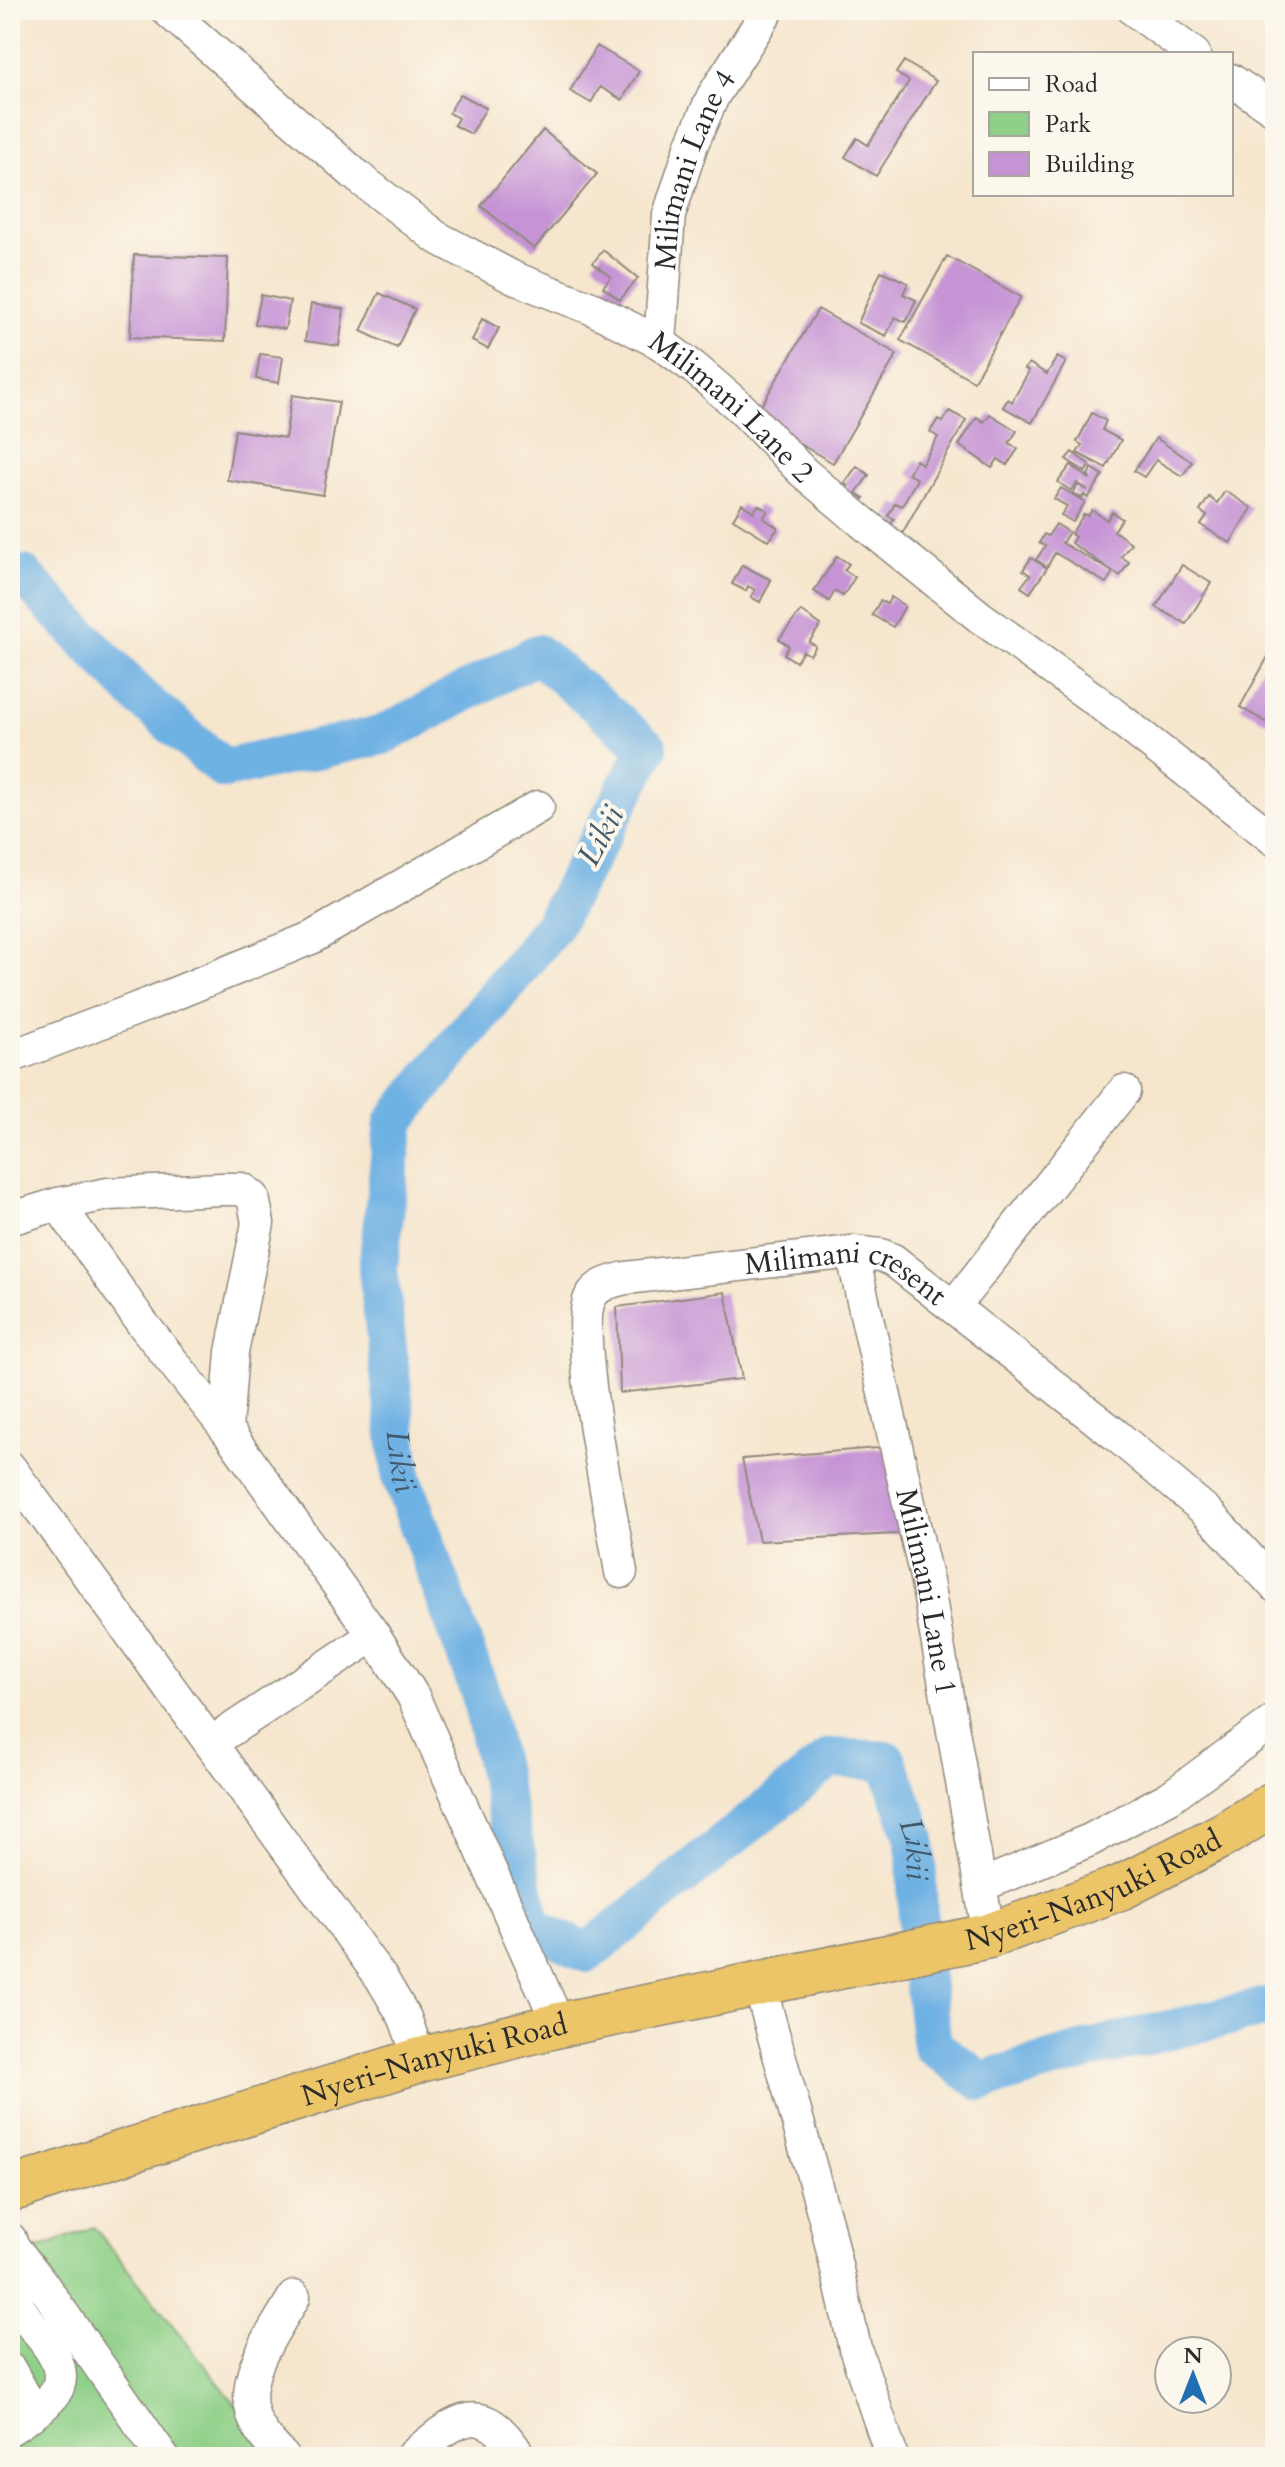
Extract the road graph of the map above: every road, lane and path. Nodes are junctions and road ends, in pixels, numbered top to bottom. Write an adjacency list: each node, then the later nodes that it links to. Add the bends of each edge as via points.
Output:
1 (167, 10): 7 (street, Milimani Lane 2, via 358,177 436,237)
2 (768, 10): 7 (street, Milimani Lane 4, via 713,96 669,215)
3 (1134, 10): 4 (street)
4 (1191, 52)
5 (1233, 81): 6 (street)
6 (1275, 110)
7 (660, 343): 9 (street, Milimani Lane 2, via 741,408 803,472 862,522)
8 (538, 807): 10 (street, via 311,938)
9 (1275, 840)
10 (10, 1057)
11 (1124, 1091): 15 (street)
12 (58, 1204): 13 (street); 16 (street); 16 (street, via 108,1194 222,1189 242,1189 253,1197 258,1223 232,1352)
13 (10, 1219)
14 (852, 1252): 15 (street, Milimani cresent, via 893,1260); 18 (street, Milimani cresent, via 626,1278 597,1289 590,1299 587,1350); 24 (street, Milimani Lane 1, via 927,1582)
15 (954, 1306): 19 (street, Milimani cresent, via 1206,1511)
16 (226, 1429): 20 (street)
17 (10, 1468): 22 (street)
18 (621, 1572)
19 (1275, 1586)
20 (374, 1635): 22 (street); 27 (street, via 440,1752)
21 (1275, 1720): 24 (street, via 1170,1797 1090,1840)
22 (211, 1743): 28 (street, via 395,1998)
23 (1275, 1803): 25 (highway, Nyeri-Nanyuki Road, via 1122,1887)
24 (980, 1886): 25 (street, Milimani Lane 1)
25 (968, 1941): 26 (highway, Nyeri-Nanyuki Road)
26 (759, 1983): 27 (highway, Nyeri-Nanyuki Road); 38 (street, via 826,2222 855,2348)
27 (559, 2025): 28 (highway, Nyeri-Nanyuki Road)
28 (420, 2060): 29 (highway, Nyeri-Nanyuki Road)
29 (10, 2190)
30 (12, 2243): 33 (street, via 15,2300 61,2373 54,2398); 34 (street)
31 (294, 2297): 35 (street, via 259,2360 249,2393 257,2427)
32 (10, 2370): 33 (street)
33 (22, 2421)
34 (163, 2457)
35 (283, 2457)
36 (411, 2457): 37 (street, via 449,2425 466,2419 500,2428)
37 (520, 2457)
38 (892, 2457)

